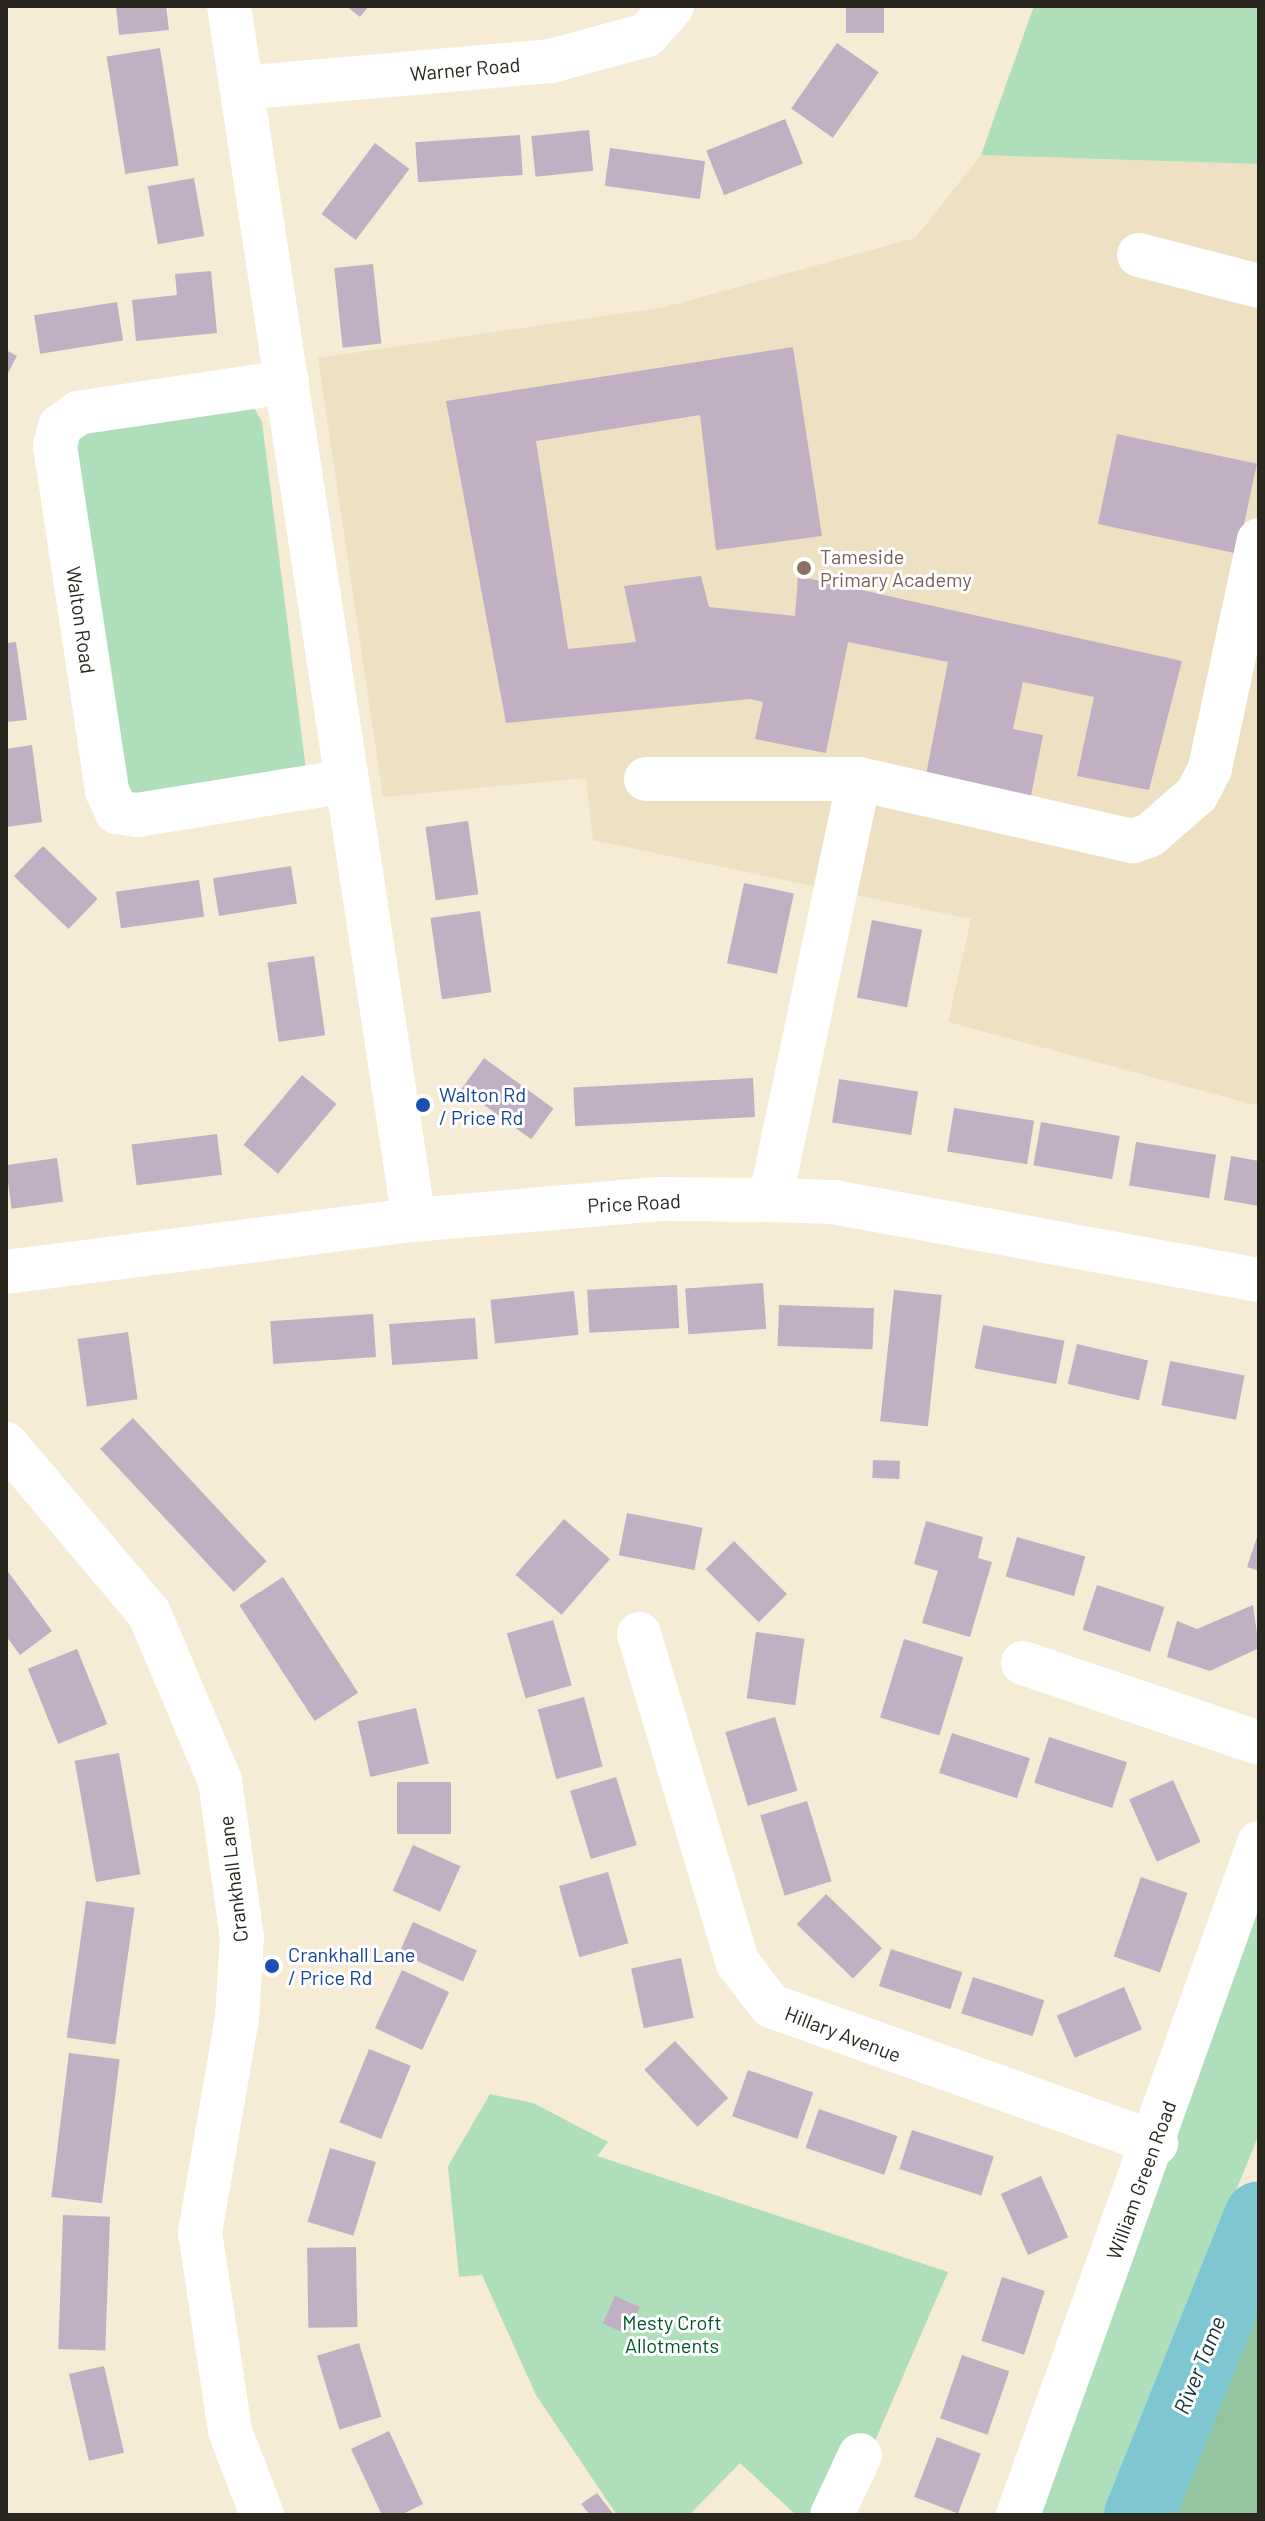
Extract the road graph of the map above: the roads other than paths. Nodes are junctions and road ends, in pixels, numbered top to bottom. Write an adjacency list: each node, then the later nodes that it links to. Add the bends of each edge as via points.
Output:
1 (229, 6): 3 (street)
2 (672, 6): 3 (street, Warner Road, via 647,35 551,61)
3 (242, 88): 6 (street)
4 (1139, 255): 5 (street)
5 (1259, 286)
6 (287, 382): 10 (street); 10 (street, Walton Road, via 78,413 60,426 55,446 107,791 117,812)
7 (1259, 540): 9 (street, via 1210,768 1197,794 1150,835 1133,841)
8 (646, 779): 9 (street)
9 (859, 779): 11 (street, via 830,890)
10 (347, 781): 12 (street)
11 (770, 1200): 12 (street, Price Road, via 659,1199); 14 (street, Price Road, via 833,1202)
12 (414, 1220): 13 (street, Price Road)
13 (6, 1272)
14 (1259, 1280)
15 (6, 1444): 22 (street, Crankhall Lane, via 149,1613 220,1781 242,1937 237,2018 200,2232 230,2431)
16 (639, 1634): 20 (street, Hillary Avenue, via 738,1963 771,2006)
17 (1023, 1663): 18 (street)
18 (1259, 1743)
19 (1259, 1843): 20 (street, William Green Road)
20 (1156, 2143): 24 (street, William Green Road)
21 (860, 2455): 23 (street)
22 (262, 2515)
23 (832, 2515)
24 (1018, 2515)

